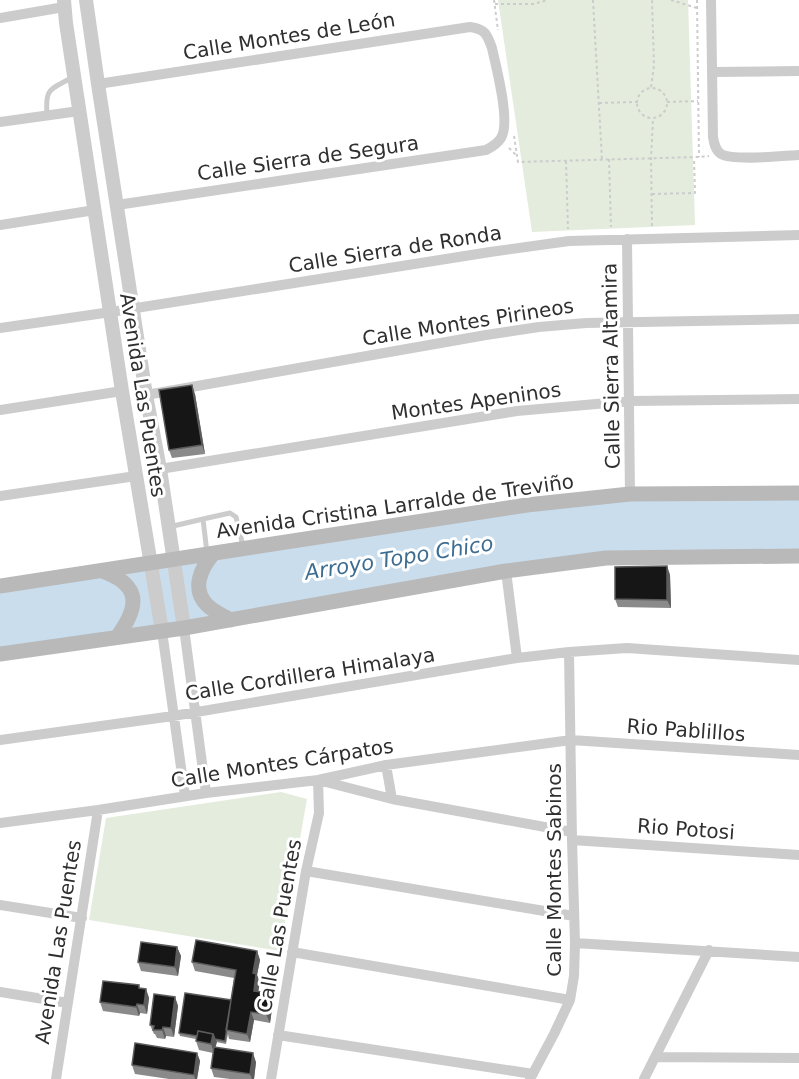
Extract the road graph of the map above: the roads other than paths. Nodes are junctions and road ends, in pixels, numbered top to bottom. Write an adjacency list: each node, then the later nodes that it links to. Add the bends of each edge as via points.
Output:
1 (86, 0): 8 (street, Avenida Las Puentes)
2 (711, 0): 6 (street)
3 (64, 4): 4 (street); 7 (street, Avenida Las Puentes)
4 (0, 18)
5 (799, 71): 6 (street)
6 (712, 72): 13 (street, via 713,137 720,154)
7 (74, 77): 9 (street, Avenida Las Puentes); 10 (lane, via 50,91 46,97)
8 (98, 84): 12 (street, Calle Montes de León, via 480,28 492,48 505,117); 14 (street, Avenida Las Puentes)
9 (79, 111): 10 (street); 15 (street, Avenida Las Puentes)
10 (47, 115): 11 (street)
11 (0, 122)
12 (501, 139): 14 (street, Calle Sierra de Segura, via 486,150)
13 (799, 155)
14 (117, 205): 19 (street, Avenida Las Puentes)
15 (95, 210): 16 (street); 20 (street, Avenida Las Puentes)
16 (0, 225)
17 (799, 235): 18 (street, Calle Sierra de Ronda)
18 (627, 238): 19 (street, Calle Sierra de Ronda, via 490,252); 22 (street, Calle Sierra Altamira)
19 (133, 309): 20 (street, Calle Sierra de Ronda); 25 (street, Avenida Las Puentes)
20 (111, 312): 23 (street, Calle Sierra de Ronda); 24 (street, Avenida Las Puentes)
21 (799, 319): 22 (street, Calle Montes Pirineos)
22 (629, 321): 25 (street, Calle Montes Pirineos, via 486,334); 27 (street, Calle Sierra Altamira)
23 (0, 328)
24 (122, 391): 28 (street); 30 (street, Avenida Las Puentes)
25 (146, 395): 29 (street, Avenida Las Puentes)
26 (799, 399): 27 (street, Montes Apeninos)
27 (630, 401): 29 (street, Montes Apeninos, via 516,411); 32 (street, Calle Sierra Altamira)
28 (0, 410)
29 (160, 469): 35 (street, Avenida Las Puentes)
30 (136, 476): 33 (street); 40 (street, Avenida Las Puentes)
31 (799, 493): 32 (main road, Avenida Cristina Larralde de Treviño)
32 (630, 494): 36 (main road, Avenida Cristina Larralde de Treviño, via 527,505)
33 (0, 496)
34 (203, 519): 35 (lane); 36 (lane, via 234,514); 38 (lane)
35 (169, 527): 39 (street, Avenida Las Puentes)
36 (244, 549): 38 (main road, Avenida Cristina Larralde de Treviño)
37 (799, 556): 42 (main road, via 606,558)
38 (208, 557): 39 (main road, Avenida Cristina Larralde de Treviño); 44 (main road, via 198,584 200,594 204,603)
39 (174, 563): 40 (main road, Avenida Cristina Larralde de Treviño); 45 (street, Avenida Las Puentes)
40 (151, 566): 41 (main road, Avenida Cristina Larralde de Treviño); 46 (street, Avenida Las Puentes)
41 (100, 570): 43 (main road, Avenida Cristina Larralde de Treviño); 47 (main road, via 115,575 133,597 129,619)
42 (506, 571): 44 (main road); 50 (street)
43 (0, 586)
44 (231, 620): 45 (main road)
45 (183, 628): 46 (main road); 52 (street, Avenida Las Puentes)
46 (162, 631): 47 (main road); 53 (street, Avenida Las Puentes)
47 (117, 637): 49 (main road)
48 (569, 652): 50 (street, Calle Cordillera Himalaya); 51 (street, Calle Cordillera Himalaya, via 627,648); 55 (street, Calle Montes Sabinos)
49 (0, 654)
50 (517, 658): 52 (street, Calle Cordillera Himalaya)
51 (799, 660)
52 (194, 712): 53 (street, Calle Cordillera Himalaya); 59 (street, Avenida Las Puentes)
53 (173, 716): 54 (street, Calle Cordillera Himalaya); 60 (street, Avenida Las Puentes)
54 (0, 740)
55 (571, 740): 56 (street, Rio Pablillos); 57 (street, Calle Montes Cárpatos); 64 (street, Calle Montes Sabinos)
56 (799, 755)
57 (386, 765): 58 (street, Calle Montes Cárpatos); 61 (street)
58 (318, 780): 59 (street, Calle Montes Cárpatos); 61 (street, Rio Potosi); 66 (street, Calle Las Puentes, via 319,813)
59 (206, 793): 60 (street, Calle Montes Cárpatos)
60 (185, 796): 62 (street, Calle Montes Cárpatos)
61 (392, 799): 64 (street, Rio Potosi)
62 (98, 810): 63 (street, Calle Montes Cárpatos); 69 (street, Avenida Las Puentes)
63 (0, 823)
64 (572, 836): 65 (street, Rio Potosi); 68 (street, Calle Montes Sabinos)
65 (799, 855)
66 (306, 871): 68 (street); 72 (street, Calle Las Puentes)
67 (0, 905): 69 (street)
68 (574, 916): 70 (street, Calle Montes Sabinos)
69 (82, 918): 76 (street, Avenida Las Puentes)
70 (575, 943): 71 (street); 75 (street, Calle Montes Sabinos)
71 (709, 950): 73 (street); 78 (street)
72 (292, 952): 75 (street); 77 (street, Calle Las Puentes)
73 (799, 957)
74 (0, 993): 76 (street)
75 (570, 1000): 80 (street, Calle Montes Sabinos)
76 (68, 1003): 81 (street, Avenida Las Puentes)
77 (278, 1035): 80 (street); 82 (street, Calle Las Puentes)
78 (655, 1057): 79 (street); 83 (street)
79 (799, 1058)
80 (531, 1076)
81 (56, 1079)
82 (271, 1079)
83 (644, 1079)

